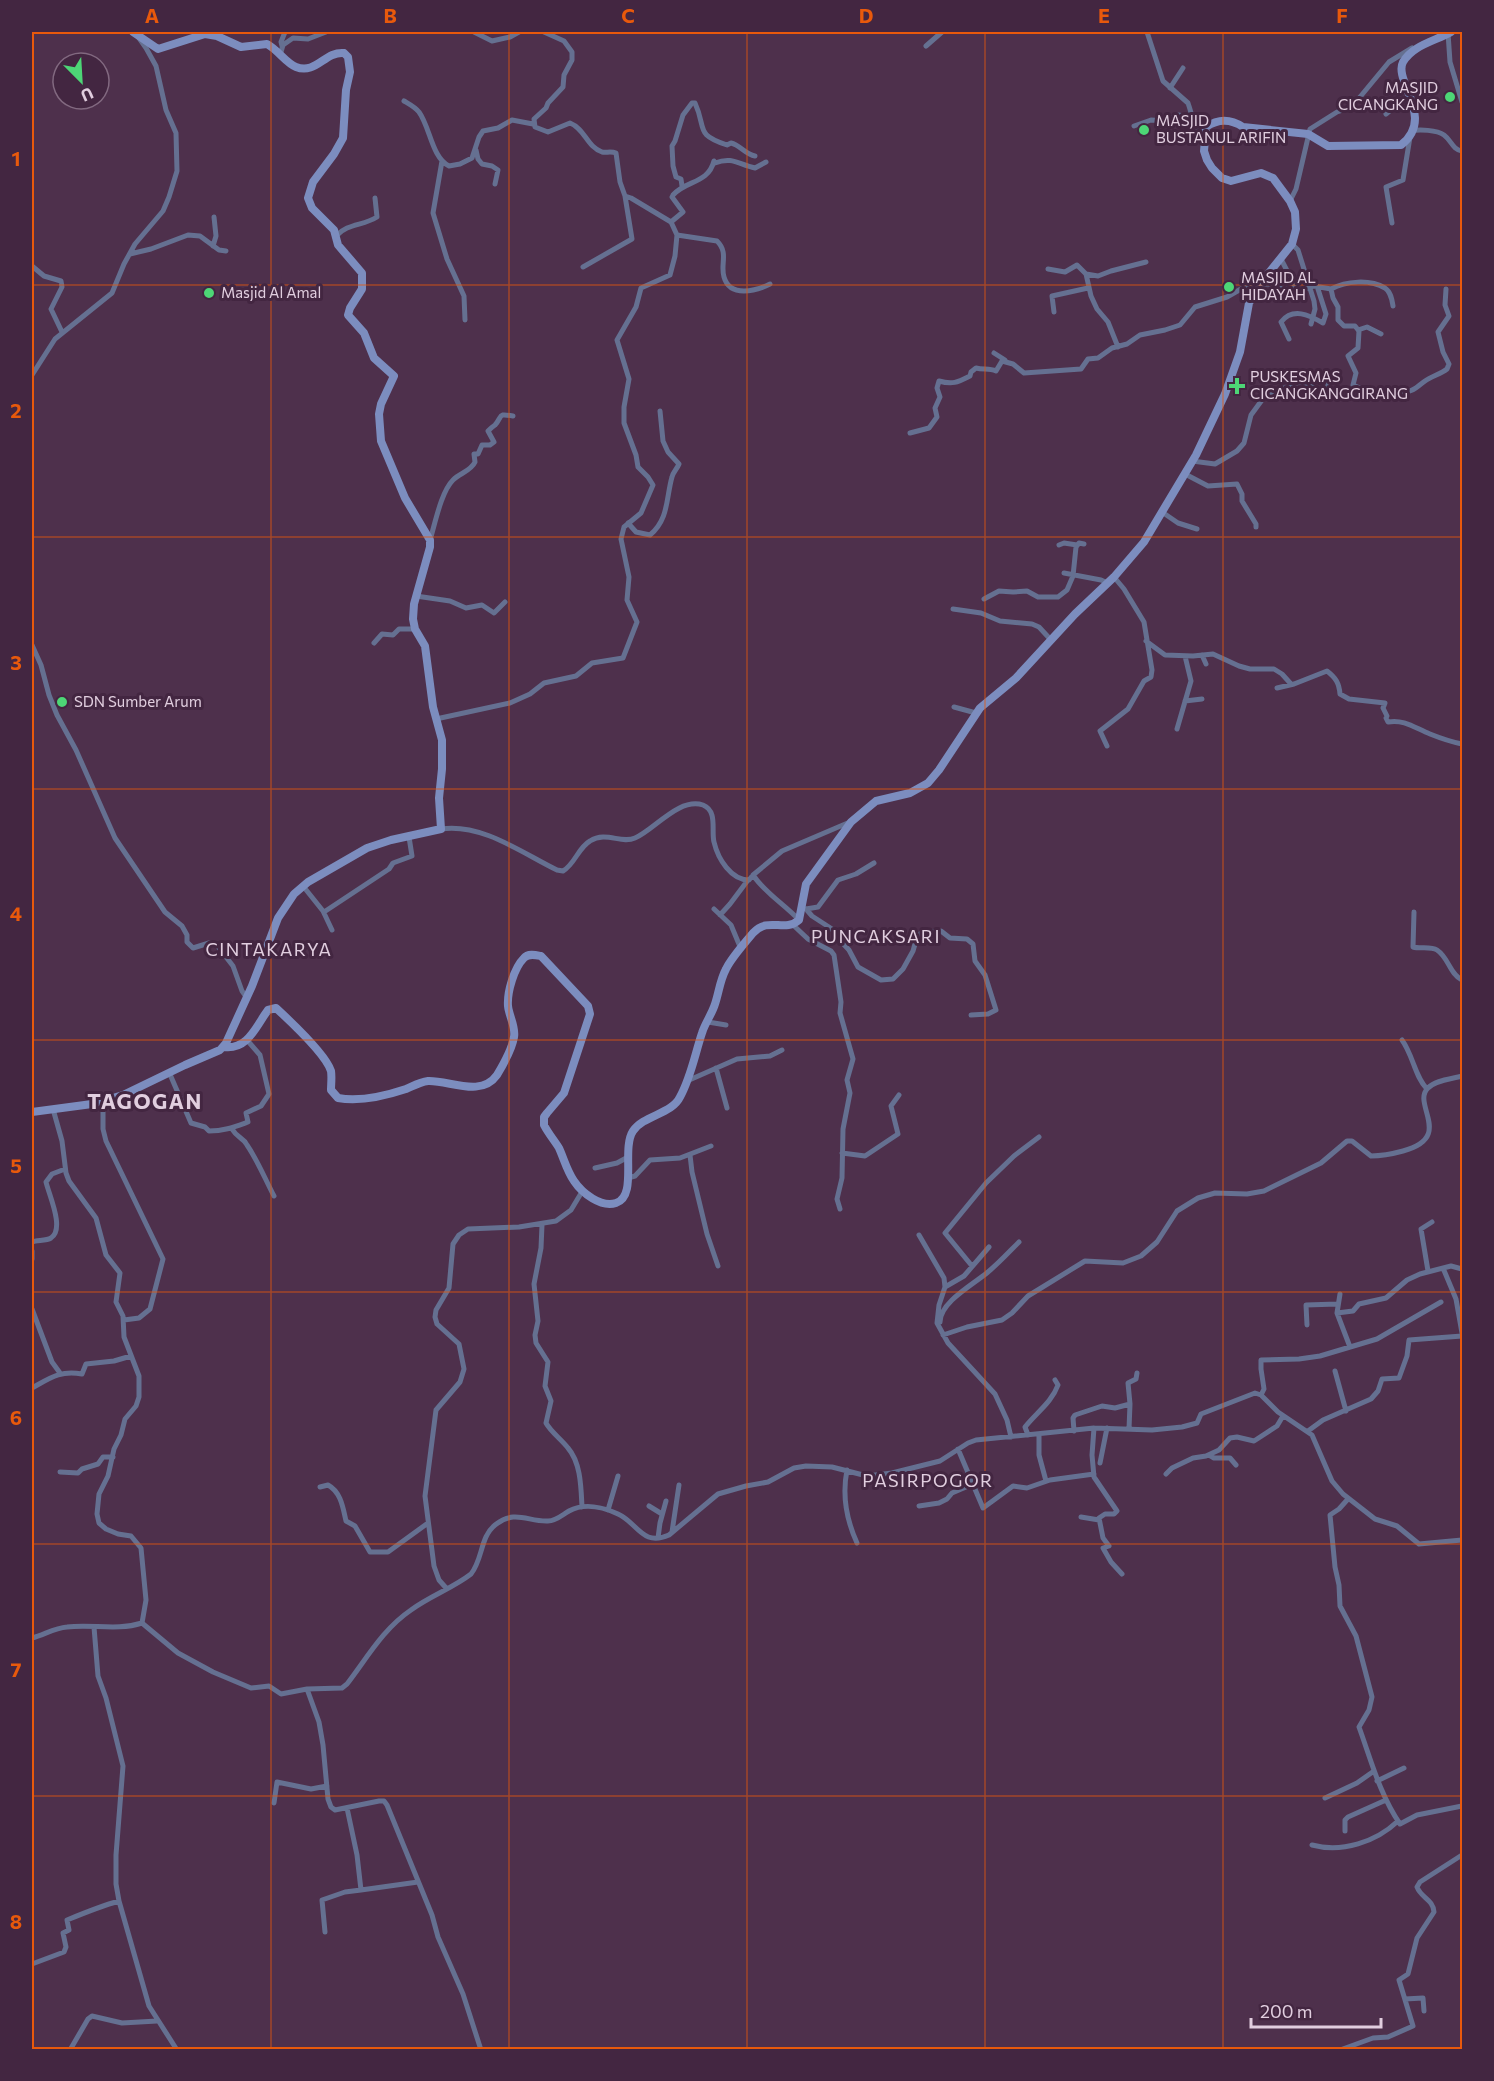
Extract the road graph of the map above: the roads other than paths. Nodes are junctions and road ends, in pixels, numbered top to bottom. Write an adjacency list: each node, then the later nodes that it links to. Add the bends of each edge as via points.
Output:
1 (133, 32): 12 (main road, via 158,50 211,34 241,47 267,44); 43 (street, via 156,66 166,110 176,133 177,162 163,211)
2 (285, 32): 12 (street)
3 (326, 32): 12 (street, via 308,39 293,38)
4 (474, 32): 5 (street, via 492,41)
5 (519, 32)
6 (544, 32): 20 (street, via 564,41 572,52 572,60 562,90)
7 (942, 32): 11 (street)
8 (1147, 32): 14 (street, via 1161,77)
9 (1449, 32): 10 (main road); 17 (street, via 1450,62)
10 (1425, 43): 15 (main road, via 1402,66); 23 (street, via 1389,62 1355,103 1314,126)
11 (926, 46)
12 (281, 49): 39 (main road, via 286,61 306,69 335,54 348,57 343,138 308,195 312,208)
13 (1183, 68): 14 (street)
14 (1170, 88): 19 (street, via 1188,103)
15 (1412, 98): 18 (street); 22 (main road, via 1415,115)
16 (404, 101): 28 (street, via 422,116)
17 (1462, 102)
18 (1386, 114)
19 (1191, 117): 21 (street, via 1178,115); 24 (street)
20 (533, 124): 25 (street, via 512,120 483,131); 32 (street, via 548,132 570,123 601,151 616,153)
21 (1134, 126)
22 (1411, 131): 23 (main road, via 1403,144 1397,146 1328,146); 26 (street, via 1443,135); 37 (street, via 1403,180 1386,187)
23 (1308, 134): 24 (main road, via 1243,127 1227,120 1209,125); 34 (street)
24 (1204, 139): 34 (main road, via 1207,160 1222,178 1231,181 1266,174 1276,180)
25 (476, 149): 28 (street, via 472,158 460,164 449,166); 30 (street, via 480,163 498,170)
26 (1462, 151)
27 (755, 156): 31 (street, via 736,144 727,146 708,137 692,103 683,115 672,148 673,166)
28 (442, 162): 61 (street, via 433,213 464,296)
29 (766, 162): 31 (street, via 755,168 732,160 714,161 710,172)
30 (495, 184)
31 (682, 186): 36 (street, via 672,196 683,212)
32 (625, 196): 36 (street); 47 (street, via 632,239)
33 (375, 198): 39 (street, via 377,217 361,225 347,226)
34 (1290, 201): 40 (main road, via 1296,221)
35 (214, 217): 41 (street)
36 (671, 222): 38 (street)
37 (1392, 224)
38 (677, 235): 50 (street, via 717,241 724,252 724,277 736,290 753,291); 78 (street, via 671,273 641,288 636,308 617,340 629,374 624,407 626,431 638,467 653,485 641,513)
39 (336, 236): 81 (main road, via 363,276 362,289 348,315 364,333 374,358 394,376 381,404 381,441 405,498)
40 (1292, 244): 44 (main road); 53 (street, via 1297,248)
41 (213, 246): 42 (street); 43 (street, via 200,236 188,235)
42 (226, 251)
43 (130, 254): 64 (street, via 112,293)
44 (1281, 258): 51 (main road); 53 (street, via 1296,290)
45 (1146, 262): 49 (street, via 1098,276)
46 (32, 266): 64 (street, via 62,284 51,309)
47 (584, 267)
48 (1048, 269): 49 (street, via 1065,272 1077,265)
49 (1086, 274): 54 (street)
50 (770, 284)
51 (1259, 286): 57 (street, via 1280,284); 67 (street, via 1248,285 1227,297 1202,303 1180,325 1140,334); 75 (main road, via 1245,315 1240,352 1225,394)
52 (1317, 286): 53 (street); 55 (street); 60 (street, via 1326,314 1323,323)
53 (1309, 287): 60 (street, via 1315,309)
54 (1088, 288): 59 (street, via 1052,296); 67 (street)
55 (1331, 289): 58 (street, via 1347,282 1373,284 1386,289); 63 (street, via 1338,305 1338,320)
56 (1446, 289): 63 (street, via 1449,316 1438,332 1449,366 1419,387 1383,395 1354,387 1356,373 1348,356 1359,348)
57 (1287, 290)
58 (1393, 306)
59 (1054, 312)
60 (1312, 317): 62 (street); 66 (street, via 1297,313 1281,320)
61 (465, 320)
62 (1311, 324)
63 (1358, 330): 65 (street, via 1367,327)
64 (62, 332): 70 (street)
65 (1381, 334)
66 (1289, 339)
67 (1118, 347): 69 (street, via 1088,359 1084,368 1075,370 1024,373)
68 (994, 352): 69 (street)
69 (1006, 361): 74 (street, via 1000,362 996,371 973,370 959,383 939,381 937,417 929,428)
70 (32, 375)
71 (1332, 378): 75 (street, via 1325,391 1299,382 1267,395 1251,415 1244,443 1237,451 1218,463)
72 (660, 411): 78 (street, via 662,440 679,464 672,476 668,504 650,535 636,532)
73 (513, 416): 81 (street, via 499,416 488,432 494,442 483,445 474,454 473,466 446,489)
74 (910, 433)
75 (1192, 461): 76 (main road)
76 (1185, 474): 77 (main road); 79 (street, via 1208,486 1237,484)
77 (1162, 512): 80 (street); 85 (main road, via 1144,542)
78 (628, 523): 104 (street, via 621,544 629,577 627,600 637,622 623,658 592,663 579,674 544,683 510,703)
79 (1256, 526)
80 (1197, 529)
81 (430, 540): 86 (main road)
82 (1059, 545): 84 (street, via 1080,544)
83 (1064, 573): 84 (street)
84 (1073, 576): 85 (street); 87 (street, via 1067,590 1058,597 999,591)
85 (1111, 580): 91 (main road); 92 (street, via 1124,589 1142,617)
86 (416, 596): 88 (street, via 450,601 466,608 482,605 494,613); 90 (main road)
87 (984, 599)
88 (505, 602)
89 (953, 609): 91 (street, via 981,613 1000,621 1032,624)
90 (415, 629): 93 (street, via 382,634); 104 (main road, via 425,646)
91 (1051, 640): 103 (main road)
92 (1146, 641): 96 (street, via 1165,656); 107 (street, via 1151,677 1144,681 1128,709 1100,731)
93 (374, 643)
94 (32, 645): 123 (street, via 57,715 116,838 165,912 182,926 189,945 193,948 216,944 233,966)
95 (1202, 655): 96 (street); 97 (street); 98 (street, via 1217,655 1250,669 1274,669)
96 (1185, 656): 101 (street, via 1191,681)
97 (1206, 664)
98 (1291, 684): 99 (street); 106 (street, via 1327,672 1339,684 1340,694 1349,699 1384,703 1388,722 1408,724)
99 (1277, 688)
100 (1202, 699): 101 (street)
101 (1185, 701): 105 (street)
102 (954, 706): 103 (street)
103 (976, 713): 108 (main road, via 928,783 910,793 876,801)
104 (436, 719): 109 (main road, via 442,747)
105 (1177, 729)
106 (1462, 744)
107 (1107, 746)
108 (851, 822): 112 (street, via 783,851); 115 (main road, via 806,884 802,894)
109 (441, 829): 110 (main road); 112 (street, via 454,827 481,834 563,871 592,839 633,839 681,808 700,805 707,808 713,819 714,841 723,862 738,877)
110 (409, 837): 113 (main road, via 359,852); 116 (street, via 411,857 393,863)
111 (874, 863): 115 (street, via 838,880 818,907)
112 (750, 878): 118 (street); 119 (street, via 780,901)
113 (303, 886): 116 (street); 123 (main road, via 279,918)
114 (714, 909): 118 (street)
115 (804, 909): 119 (main road); 124 (street, via 832,929 858,968 881,980 892,979 903,969 922,932 940,931 950,938 967,939 973,944 975,961 985,975 996,1010)
116 (324, 912): 120 (street)
117 (1414, 912): 122 (street, via 1413,947 1436,949 1453,975)
118 (720, 915): 121 (street, via 731,925)
119 (795, 922): 121 (main road, via 762,926); 144 (street, via 808,939 831,951 835,958 840,1013 853,1059 847,1080 850,1093)
120 (332, 930)
121 (741, 949): 125 (main road, via 724,971)
122 (1462, 980)
123 (247, 998): 129 (main road)
124 (971, 1015)
125 (708, 1023): 126 (street); 134 (main road)
126 (726, 1025)
127 (247, 1040): 129 (main road, via 237,1047); 141 (street, via 260,1055 269,1094 261,1106 246,1113 248,1122); 150 (main road, via 268,1010 276,1008 328,1065 332,1092 343,1099 377,1097 428,1081 482,1086 496,1076 514,1040 508,999 517,970 524,958 541,956 590,1010 564,1093 544,1121 573,1179)
128 (1402, 1040): 135 (street)
129 (224, 1047): 132 (main road)
130 (782, 1050): 131 (street, via 770,1056 737,1059)
131 (716, 1068): 134 (street); 138 (street)
132 (169, 1072): 137 (main road); 141 (street, via 191,1123 209,1131)
133 (1462, 1076): 135 (street)
134 (687, 1082): 146 (main road, via 677,1102 644,1121 632,1133)
135 (1427, 1089): 175 (street, via 1427,1137 1414,1148 1373,1156 1347,1141 1303,1174 1258,1194 1215,1193 1198,1198 1177,1211 1141,1256 1123,1263 1085,1261 1028,1296 1002,1320)
136 (899, 1095): 144 (street, via 891,1106 898,1134 865,1156)
137 (103, 1101): 139 (main road); 173 (street, via 106,1141 163,1259 150,1309 139,1318)
138 (728, 1108)
139 (53, 1109): 140 (main road); 148 (street)
140 (32, 1112)
141 (232, 1129): 151 (street, via 245,1142)
142 (1039, 1137): 162 (street, via 995,1173 945,1233)
143 (711, 1146): 145 (street)
144 (842, 1153): 152 (street, via 837,1199)
145 (690, 1155): 149 (street, via 650,1160 636,1176); 161 (street)
146 (628, 1157): 147 (street); 149 (main road)
147 (595, 1168)
148 (65, 1169): 156 (street, via 52,1174 46,1182 58,1222 55,1233 50,1239); 173 (street, via 76,1192 96,1218 106,1255 120,1273 116,1302)
149 (628, 1178): 150 (main road, via 626,1194 615,1203 600,1202)
150 (583, 1190): 154 (street, via 571,1210)
151 (274, 1196)
152 (840, 1209)
153 (1432, 1222): 165 (street, via 1421,1229)
154 (542, 1225): 214 (street, via 534,1275 538,1324 534,1335 548,1366 545,1386 550,1401 546,1423 575,1458); 219 (street, via 468,1229 453,1244 449,1288 435,1317 437,1324 459,1344 464,1369 460,1382 435,1415 425,1496)
155 (919, 1235): 166 (street, via 944,1278)
156 (32, 1242)
157 (1018, 1242): 175 (street, via 949,1304 940,1317)
158 (989, 1247): 162 (street)
159 (32, 1251): 160 (street)
160 (32, 1259)
161 (718, 1266)
162 (972, 1266): 166 (street)
163 (1443, 1268): 164 (street); 165 (street); 171 (street)
164 (1462, 1269)
165 (1428, 1271): 172 (street, via 1407,1280 1386,1298)
166 (945, 1287): 175 (street, via 937,1316)
167 (1340, 1294): 169 (street)
168 (1442, 1302): 177 (street, via 1386,1335)
169 (1336, 1304): 172 (street); 174 (street, via 1306,1305)
170 (32, 1309): 181 (street)
171 (1460, 1309): 176 (street)
172 (1337, 1313): 177 (street)
173 (124, 1320): 178 (street, via 124,1337)
174 (1307, 1325)
175 (942, 1332): 195 (street, via 995,1394)
176 (1462, 1335): 186 (street, via 1409,1340 1399,1378 1382,1379 1373,1398)
177 (1350, 1347): 184 (street, via 1299,1359 1261,1360)
178 (131, 1356): 181 (street, via 87,1364 81,1374); 198 (street, via 140,1376 139,1397 125,1419)
179 (1335, 1371): 186 (street)
180 (1137, 1372): 185 (street, via 1136,1378 1128,1383)
181 (60, 1373): 183 (street)
182 (1055, 1380): 194 (street, via 1058,1385 1054,1394 1026,1425)
183 (32, 1388)
184 (1261, 1395): 187 (street); 190 (street, via 1255,1393 1234,1400 1202,1414 1197,1423 1182,1427)
185 (1130, 1404): 190 (street); 191 (street, via 1102,1406 1075,1415)
186 (1346, 1411): 192 (street)
187 (1283, 1416): 192 (street); 197 (street, via 1277,1426 1254,1441 1234,1437)
188 (1094, 1428): 189 (street); 191 (street); 203 (street)
189 (1107, 1428): 190 (street); 199 (street)
190 (1129, 1429)
191 (1074, 1431): 193 (street)
192 (1308, 1431): 210 (street, via 1332,1481)
193 (1039, 1434): 194 (street); 206 (street)
194 (1028, 1435): 195 (street)
195 (1011, 1437): 196 (street, via 976,1440)
196 (958, 1449): 201 (street, via 940,1461 892,1473 867,1476); 207 (street)
197 (1209, 1455): 200 (street, via 1230,1458); 204 (street, via 1192,1458)
198 (113, 1457): 202 (street, via 104,1456 96,1466 82,1468 78,1473); 226 (street, via 98,1500 99,1523 118,1534 131,1536 141,1548 146,1600)
199 (1100, 1463)
200 (1236, 1465)
201 (847, 1470): 220 (street, via 796,1467 768,1482 722,1493); 223 (street, via 846,1507)
202 (60, 1472)
203 (1094, 1474): 206 (street); 218 (street, via 1117,1511 1104,1514)
204 (1166, 1474)
205 (618, 1476): 215 (street)
206 (1046, 1481): 207 (street, via 1027,1488 1008,1488 983,1508)
207 (973, 1484): 213 (street, via 939,1503)
208 (679, 1485): 220 (street)
209 (320, 1487): 219 (street, via 328,1485 335,1490 346,1521 355,1526 370,1552 388,1552)
210 (1348, 1499): 222 (street, via 1376,1519 1397,1526 1419,1544); 231 (street, via 1330,1517 1340,1606 1356,1636 1372,1697 1359,1727)
211 (666, 1501): 216 (street)
212 (649, 1506): 216 (street)
213 (919, 1506)
214 (582, 1507): 215 (street); 225 (street, via 548,1521 517,1516 501,1521 489,1532 471,1574)
215 (608, 1510): 221 (street, via 623,1516 647,1536)
216 (662, 1514): 221 (street)
217 (1081, 1518): 218 (street)
218 (1099, 1520): 224 (street, via 1109,1546 1103,1549)
219 (428, 1523): 225 (street, via 435,1572)
220 (672, 1532): 221 (street)
221 (658, 1538)
222 (1462, 1540)
223 (857, 1544)
224 (1122, 1574)
225 (447, 1589): 229 (street, via 393,1625 344,1686)
226 (142, 1623): 227 (street); 229 (street, via 184,1656 251,1688 269,1686 281,1694)
227 (94, 1628): 228 (street, via 62,1628); 245 (street, via 98,1676 123,1766 116,1855)
228 (32, 1638)
229 (307, 1689): 233 (street, via 321,1732)
230 (1404, 1768): 232 (street)
231 (1374, 1771): 232 (street); 234 (street)
232 (1377, 1781): 235 (street)
233 (327, 1786): 236 (street, via 311,1789 277,1782); 238 (street, via 331,1807)
234 (1325, 1798)
235 (1386, 1800): 239 (street); 240 (street, via 1348,1816)
236 (274, 1803)
237 (1462, 1806): 239 (street, via 1417,1815 1403,1824)
238 (347, 1808): 243 (street, via 384,1801); 244 (street)
239 (1398, 1821): 241 (street, via 1352,1846)
240 (1345, 1831)
241 (1312, 1845)
242 (1462, 1855): 248 (street, via 1417,1887 1432,1903 1434,1912 1417,1938 1408,1974 1399,1980)
243 (418, 1882): 244 (street); 253 (street)
244 (361, 1890): 246 (street, via 322,1900)
245 (119, 1901): 247 (street, via 67,1920 69,1928 63,1933 65,1950); 250 (street, via 149,2006)
246 (325, 1932)
247 (32, 1964)
248 (1405, 1999): 249 (street, via 1423,1998); 254 (street, via 1413,2026)
249 (1424, 2011)
250 (157, 2021): 251 (street, via 122,2023 92,2016); 252 (street)
251 (70, 2049)
252 (177, 2049)
253 (481, 2049)
254 (1340, 2049)

